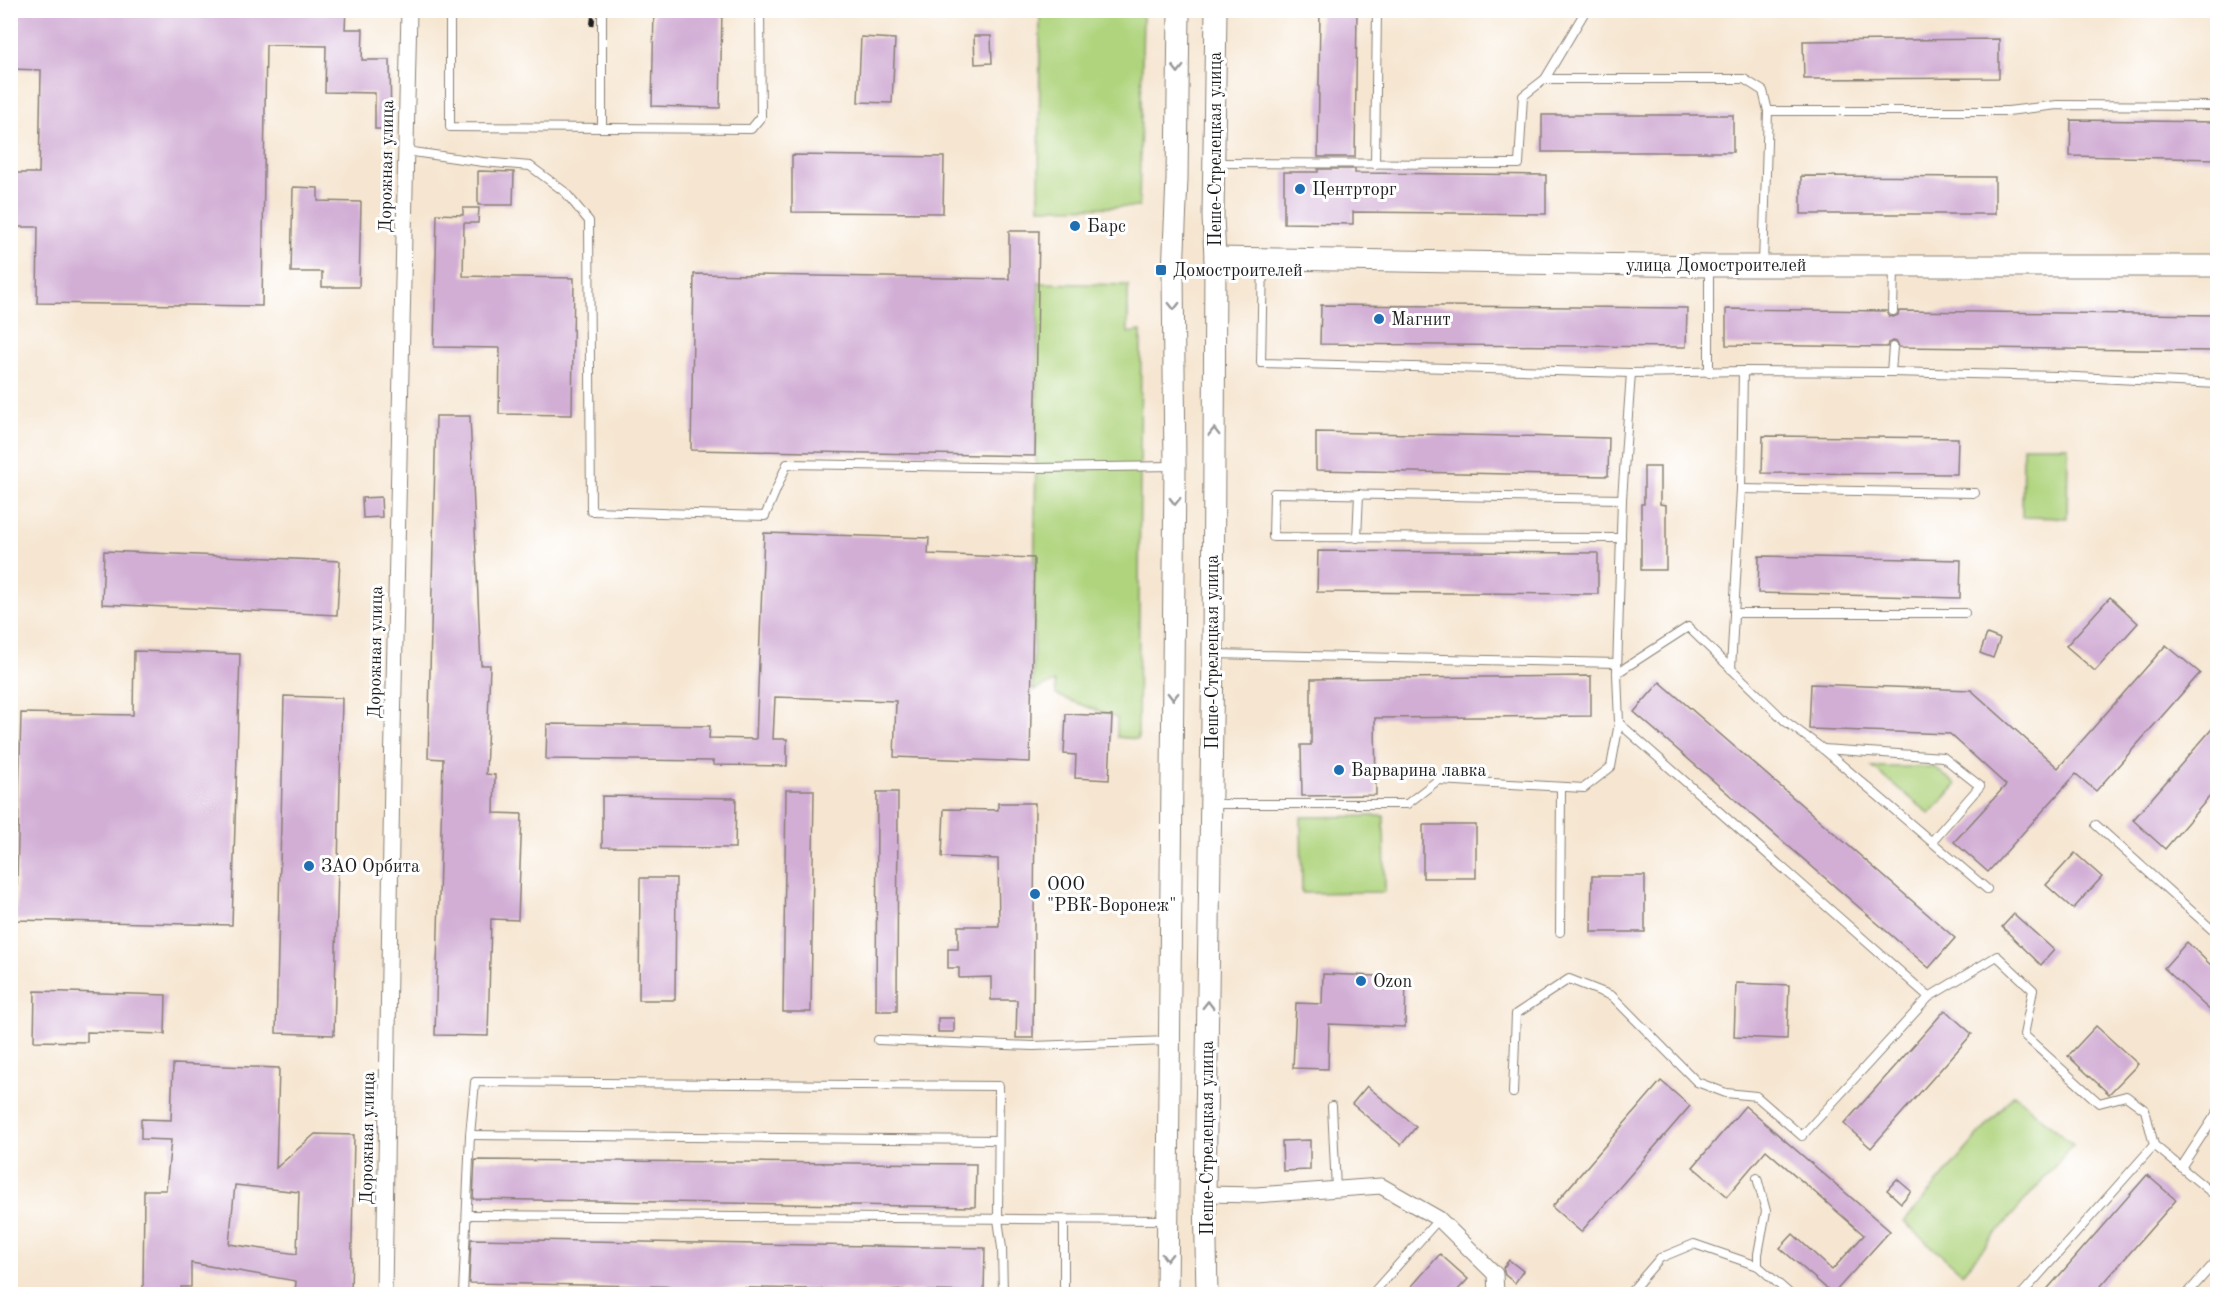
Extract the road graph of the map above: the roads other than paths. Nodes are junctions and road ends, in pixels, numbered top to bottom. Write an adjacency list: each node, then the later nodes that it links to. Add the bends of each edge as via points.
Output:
1 (409, 10): 13 (street, Дорожная улица)
2 (450, 10): 12 (lane, via 450,127)
3 (602, 10): 12 (lane)
4 (760, 10): 12 (lane, via 761,117 751,129)
5 (1179, 10): 29 (main road, Пеше-Стрелецкая улица, one-way to 29, via 1173,273)
6 (1216, 10): 14 (main road, Пеше-Стрелецкая улица)
7 (1377, 10): 15 (lane)
8 (1586, 10): 9 (lane)
9 (1545, 79): 11 (lane, via 1744,79 1763,91); 15 (lane, via 1523,96 1520,164)
10 (2217, 106): 11 (lane)
11 (1768, 111): 19 (lane)
12 (602, 128)
13 (406, 151): 29 (lane, via 530,166 566,192 589,221 591,511 765,516 787,465); 72 (street, Дорожная улица)
14 (1214, 163): 15 (lane); 16 (main road, Пеше-Стрелецкая улица)
15 (1375, 164)
16 (1215, 258): 17 (main road, улица Домостроителей); 38 (main road, Пеше-Стрелецкая улица, one-way to 16)
17 (1263, 259): 18 (main road, улица Домостроителей); 27 (lane, via 1261,363)
18 (1709, 266): 19 (main road, улица Домостроителей); 26 (lane)
19 (1763, 266): 21 (main road, улица Домостроителей)
20 (2217, 266): 21 (main road, улица Домостроителей)
21 (1894, 267): 22 (lane)
22 (1893, 311)
23 (1893, 347): 25 (lane)
24 (1743, 371): 25 (lane); 26 (lane); 30 (lane)
25 (1891, 372): 28 (lane)
26 (1709, 373): 27 (lane)
27 (1631, 374): 33 (lane)
28 (2217, 384)
29 (1175, 466): 53 (main road, Пеше-Стрелецкая улица, one-way to 53)
30 (1741, 489): 31 (lane); 36 (lane)
31 (1975, 493)
32 (1359, 494): 33 (lane); 34 (lane); 34 (lane, via 1274,493 1274,537)
33 (1622, 499): 35 (lane)
34 (1357, 538): 35 (lane)
35 (1621, 538): 39 (lane)
36 (1734, 613): 37 (lane); 40 (lane)
37 (1965, 614)
38 (1213, 654): 39 (lane); 45 (main road, Пеше-Стрелецкая улица)
39 (1617, 663): 41 (lane)
40 (1731, 669): 41 (lane, via 1688,627); 43 (lane, via 1785,721)
41 (1617, 673): 42 (lane)
42 (1619, 723): 44 (lane, via 1611,767 1584,788); 51 (lane)
43 (1823, 750): 47 (lane); 47 (lane, via 1943,757 1980,786)
44 (1561, 787): 45 (lane, via 1438,780 1407,804); 49 (lane)
45 (1211, 804): 63 (main road, Пеше-Стрелецкая улица, one-way to 45)
46 (2096, 825): 50 (lane)
47 (1932, 841): 48 (lane)
48 (1987, 889)
49 (1560, 932)
50 (2217, 935)
51 (1929, 997): 54 (lane, via 1802,1136 1756,1096 1726,1093 1697,1082 1612,996 1569,979 1516,1014); 59 (lane, via 1996,956 2033,990 2024,1035 2098,1103 2126,1096 2145,1110)
52 (878, 1040): 53 (lane, via 1033,1046)
53 (1169, 1041): 69 (main road, Пеше-Стрелецкая улица)
54 (1514, 1093)
55 (1332, 1106): 62 (lane)
56 (2217, 1111): 60 (lane)
57 (470, 1135): 58 (lane); 58 (lane, via 475,1082 999,1086); 65 (lane)
58 (999, 1140): 66 (lane)
59 (2154, 1145): 60 (lane); 82 (lane)
60 (2182, 1166): 64 (lane)
61 (1757, 1178): 71 (lane, via 1766,1211)
62 (1336, 1189): 63 (street); 67 (street, via 1381,1186)
63 (1205, 1194): 77 (main road, Пеше-Стрелецкая улица)
64 (2217, 1198)
65 (468, 1215): 66 (lane); 73 (lane)
66 (998, 1219): 68 (lane); 74 (lane)
67 (1439, 1219): 78 (lane); 79 (street, via 1495,1274)
68 (1064, 1220): 69 (lane); 75 (lane)
69 (1168, 1220): 76 (main road, Пеше-Стрелецкая улица, one-way to 76)
70 (2217, 1259): 83 (lane)
71 (1758, 1266): 80 (lane, via 1694,1244 1660,1258); 81 (lane)
72 (384, 1294)
73 (463, 1294)
74 (1003, 1294)
75 (1064, 1294)
76 (1167, 1294)
77 (1207, 1294)
78 (1372, 1294)
79 (1496, 1294)
80 (1629, 1294)
81 (1790, 1294)
82 (2022, 1294)
83 (2187, 1294)

